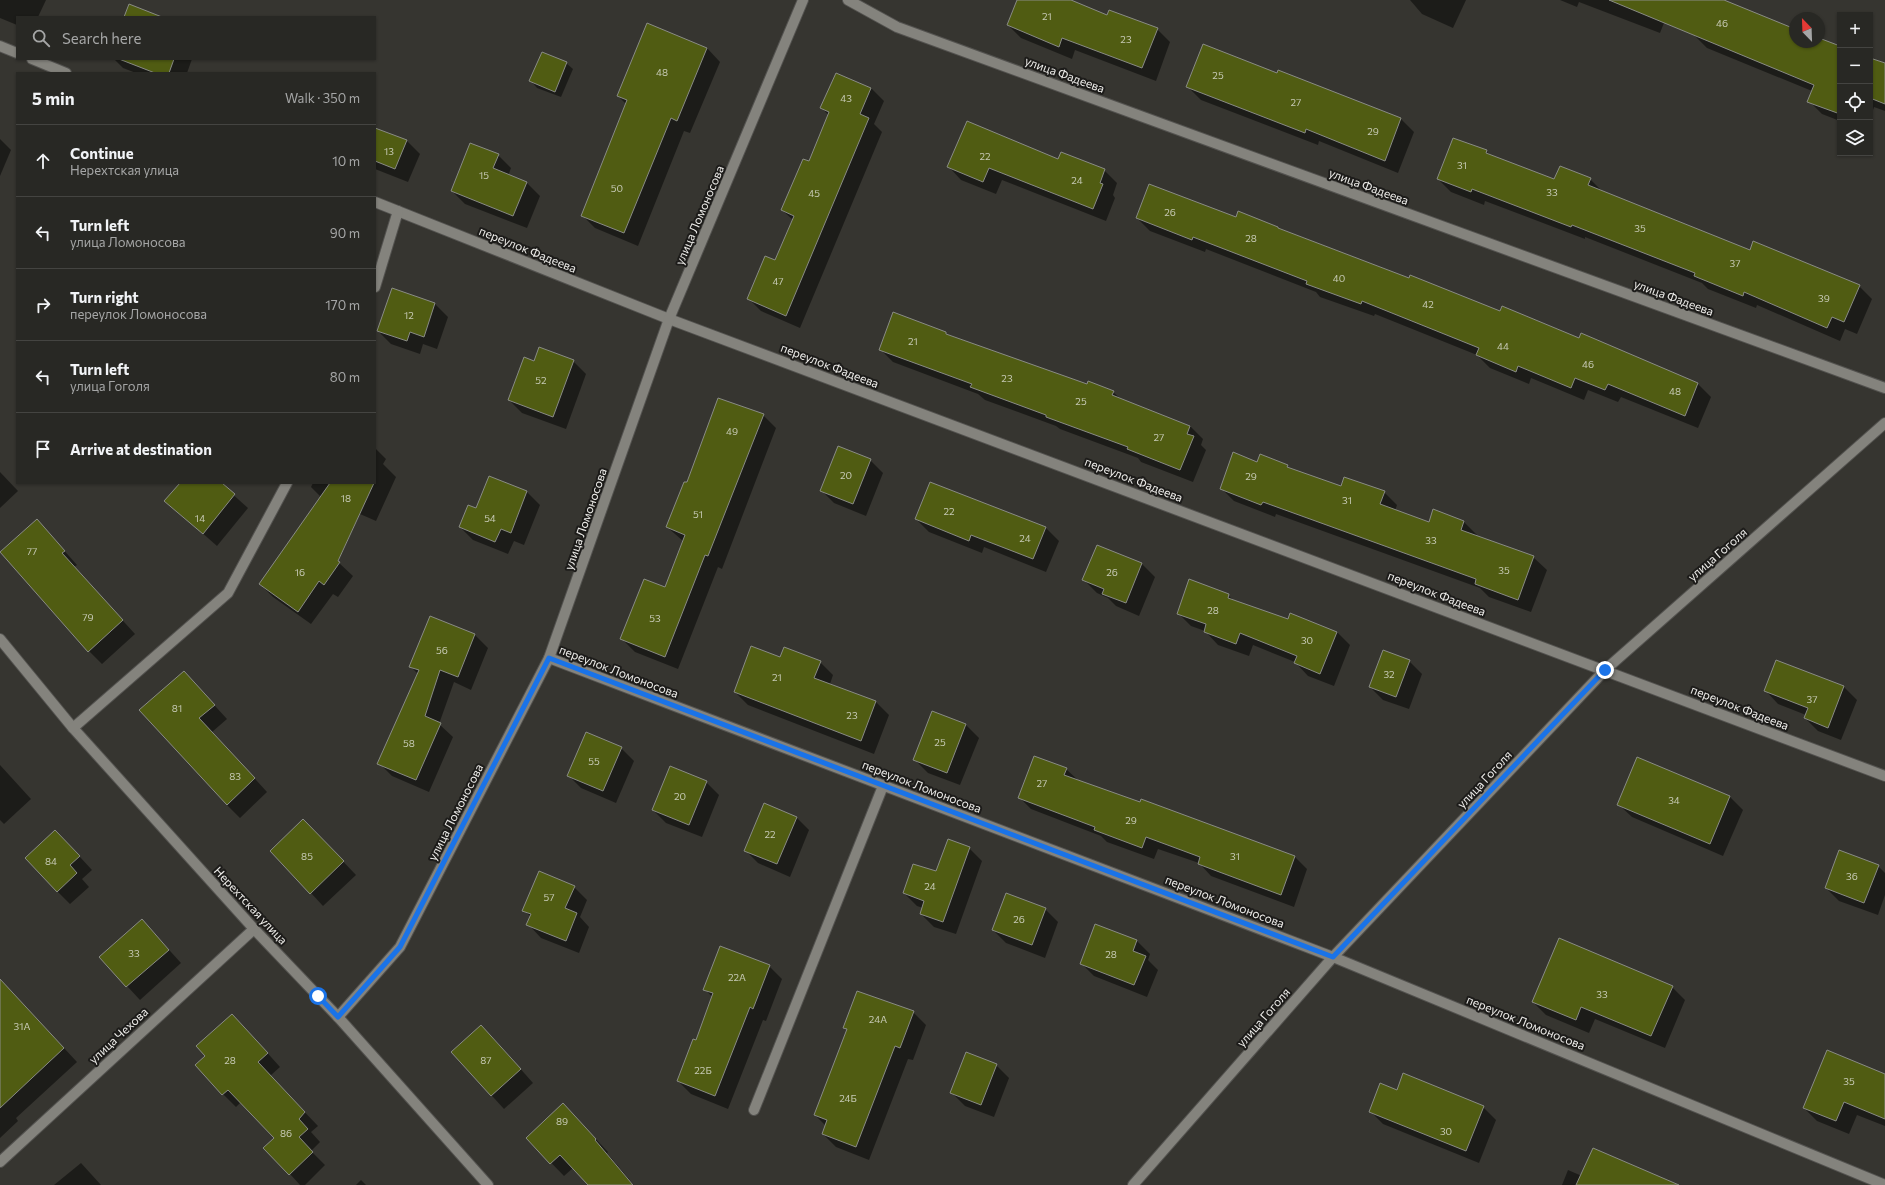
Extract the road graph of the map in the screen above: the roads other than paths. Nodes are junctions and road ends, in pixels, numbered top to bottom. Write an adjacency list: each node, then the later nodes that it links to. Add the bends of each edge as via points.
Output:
1 (804, 0): 10 (street, улица Ломоносова)
2 (848, 0): 11 (street, улица Фадеева, via 897,27)
3 (0, 46): 4 (street)
4 (16, 53)
5 (34, 60): 6 (street)
6 (64, 72)
7 (376, 202): 8 (street, переулок Фадеева)
8 (398, 211): 9 (street); 10 (street, переулок Фадеева)
9 (376, 284)
10 (669, 319): 15 (street, улица Ломоносова); 16 (street, переулок Фадеева)
11 (1885, 388)
12 (1885, 423): 16 (street, улица Гоголя)
13 (286, 484): 17 (street, via 228,593)
14 (0, 639): 17 (street, Нерехтская улица)
15 (549, 658): 19 (street, переулок Ломоносова); 22 (street, улица Ломоносова, via 400,947)
16 (1605, 670): 18 (street, переулок Фадеева); 21 (street, улица Гоголя)
17 (73, 728): 20 (street, Нерехтская улица)
18 (1885, 776)
19 (883, 786): 21 (street, переулок Ломоносова); 23 (street)
20 (254, 928): 22 (street, Нерехтская улица); 24 (street, улица Чехова)
21 (1333, 957): 26 (street, улица Гоголя); 27 (street, переулок Ломоносова)
22 (338, 1017): 25 (street, Нерехтская улица)
23 (754, 1110)
24 (0, 1162)
25 (488, 1185)
26 (1133, 1185)
27 (1885, 1185)

